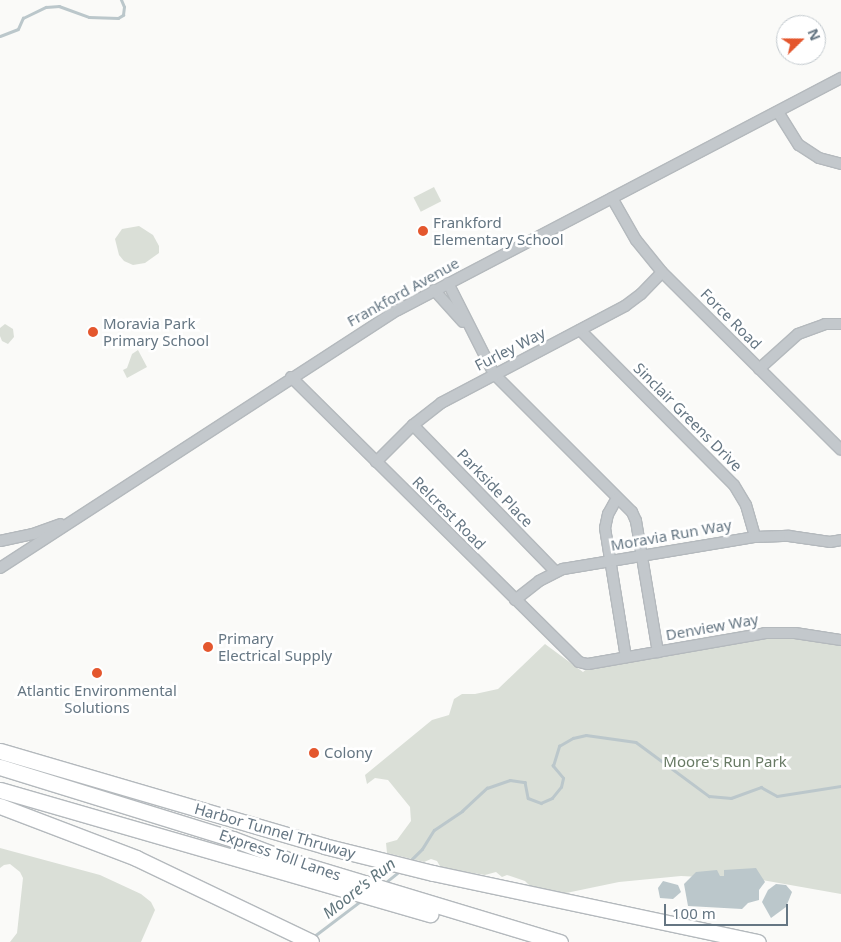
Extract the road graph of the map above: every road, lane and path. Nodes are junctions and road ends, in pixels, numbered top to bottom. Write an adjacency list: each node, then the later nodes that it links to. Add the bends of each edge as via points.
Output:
1 (841, 78): 2 (street, Frankford Avenue)
2 (778, 112): 3 (street, via 799,145 819,158); 4 (street, Frankford Avenue)
3 (841, 164)
4 (612, 198): 5 (street, Force Road, via 636,240); 6 (street, Frankford Avenue)
5 (662, 272): 9 (street, Furley Way, via 630,302); 11 (street, Force Road)
6 (448, 283): 7 (street, Frankford Avenue); 10 (street)
7 (434, 290): 10 (street); 13 (street, Frankford Avenue)
8 (841, 324): 11 (street, via 816,326 798,334)
9 (580, 330): 12 (street, Furley Way); 19 (street, Sinclair Greens Drive, via 734,485 746,505)
10 (472, 332): 12 (street)
11 (760, 369): 15 (street, Force Road)
12 (494, 374): 14 (street, Furley Way, via 446,400); 17 (street)
13 (291, 377): 16 (street, Relcrest Road); 18 (street, Frankford Avenue)
14 (413, 425): 16 (street, Furley Way); 26 (street, Parkside Place)
15 (841, 450)
16 (376, 462): 27 (street, Relcrest Road)
17 (617, 498): 23 (street, via 632,512 636,521); 24 (street, via 605,528)
18 (75, 518): 21 (street); 22 (street, Frankford Avenue)
19 (755, 536): 20 (street, Moravia Run Way, via 789,536 830,542); 23 (street, Moravia Run Way)
20 (841, 540)
21 (0, 542): 22 (street)
22 (32, 548): 25 (street, Frankford Avenue)
23 (642, 556): 24 (street, Moravia Run Way); 29 (street)
24 (610, 561): 26 (street, Moravia Run Way); 30 (street)
25 (0, 568)
26 (556, 572): 27 (street, Moravia Run Way)
27 (515, 600): 31 (street, Relcrest Road, via 575,659)
28 (841, 640): 29 (street, Denview Way, via 775,632)
29 (658, 652): 30 (street, Denview Way)
30 (626, 657): 31 (street, Denview Way)
31 (588, 664)
32 (0, 751): 41 (highway, Harbor Tunnel Thruway, via 324,846 433,873)
33 (0, 767): 37 (highway, Express Toll Lanes, via 233,839)
34 (0, 779): 37 (highway, via 231,847)
35 (0, 790): 39 (highway, Express Toll Lanes)
36 (0, 806): 38 (highway, via 136,858)
37 (290, 861): 40 (highway, Express Toll Lanes)
38 (311, 942)
39 (525, 942)
40 (560, 942)
41 (758, 942)

